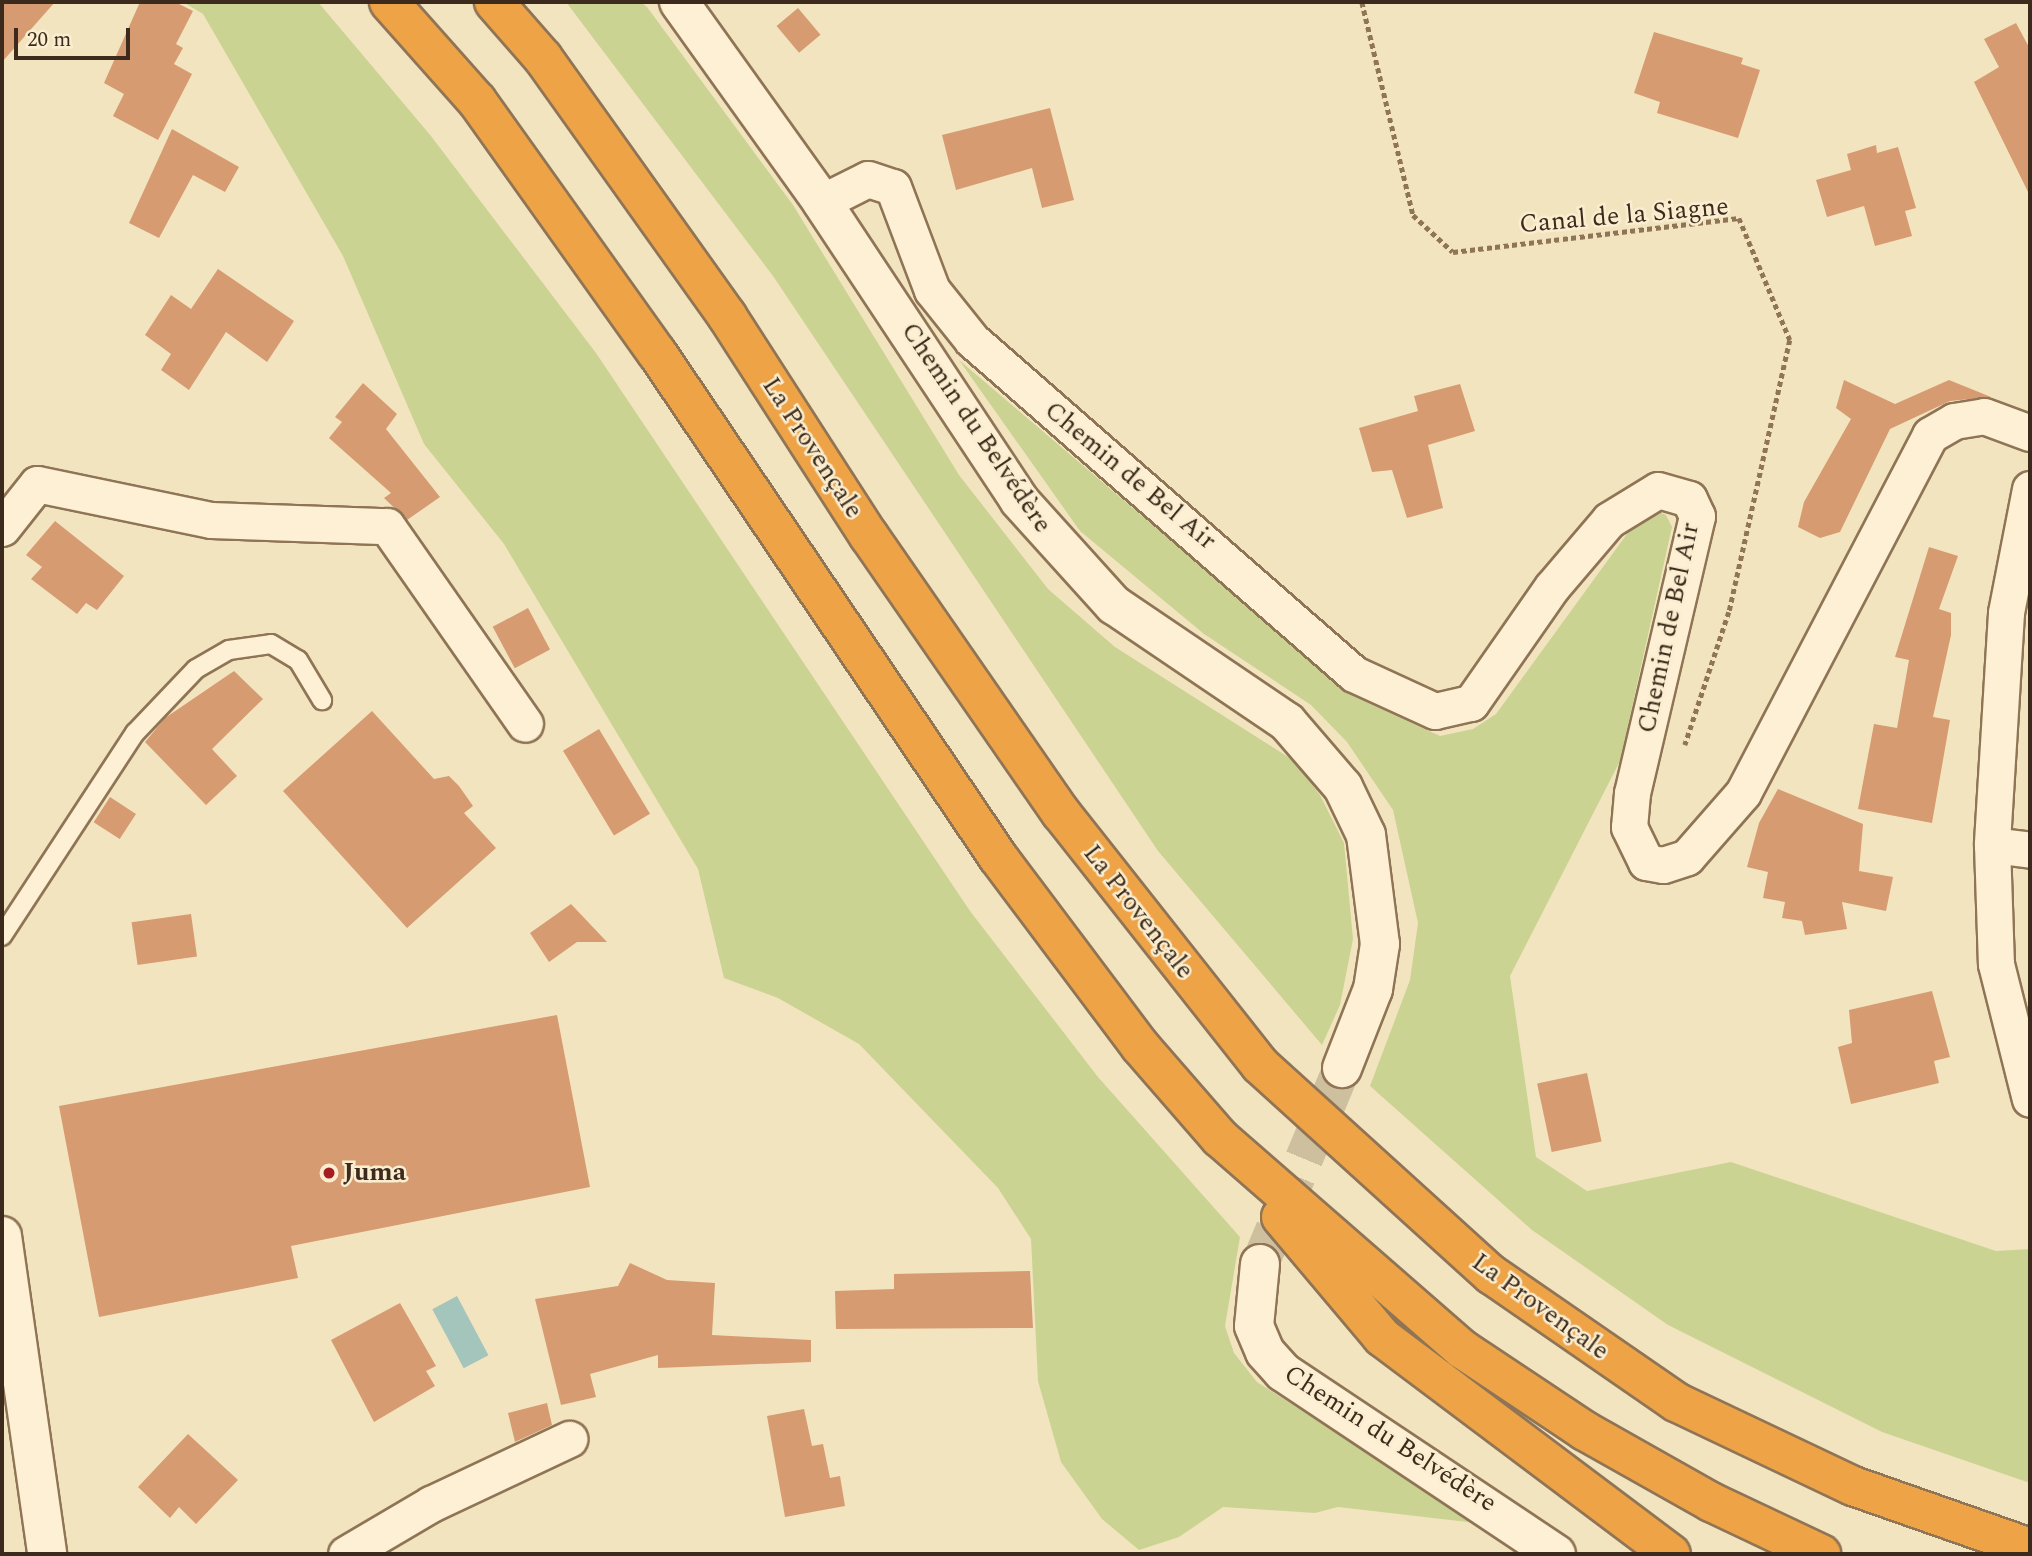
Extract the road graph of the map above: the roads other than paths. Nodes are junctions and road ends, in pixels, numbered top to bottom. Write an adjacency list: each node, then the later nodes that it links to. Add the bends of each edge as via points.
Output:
1 (388, 2): 16 (highway, via 477,101 657,353 998,857 1140,1046)
2 (494, 2): 20 (highway, La Provençale, via 542,58 727,316 869,536 1062,813 1259,1065 1492,1275 1676,1402 1853,1486)
3 (679, 2): 4 (street, Chemin du Belvédère)
4 (822, 202): 5 (street, Chemin de Bel Air, via 868,179 893,187 932,290 972,340 1354,674 1435,711 1471,703 1609,520 1658,490 1689,499 1697,516 1632,793 1629,827 1646,862 1663,865 1687,857 1743,793 1930,435 1954,421 1983,416); 14 (street, Chemin du Belvédère, via 1019,500 1077,569 1167,644 1287,722 1343,787 1366,835 1380,944 1373,989)
5 (2030, 433)
6 (2030, 489): 8 (street)
7 (2, 528): 10 (street, via 37,485 211,520 387,526)
8 (2018, 616): 11 (street)
9 (322, 700): 13 (lane, via 298,660 271,644 229,649 196,669 135,733)
10 (525, 724)
11 (1992, 845): 12 (street); 15 (street, via 1996,964)
12 (2030, 850)
13 (2, 936)
14 (1342, 1069)
15 (2030, 1099)
16 (1220, 1138): 24 (highway, via 1321,1271 1382,1337); 25 (highway, via 1462,1349 1597,1437)
17 (2, 1236): 21 (street)
18 (1260, 1264): 23 (street, Chemin du Belvédère, via 1254,1326 1265,1352 1283,1372)
19 (569, 1439): 22 (street, via 431,1504)
20 (2030, 1548)
21 (47, 1554)
22 (346, 1554)
23 (1556, 1554)
24 (1671, 1554)
25 (1821, 1554)

